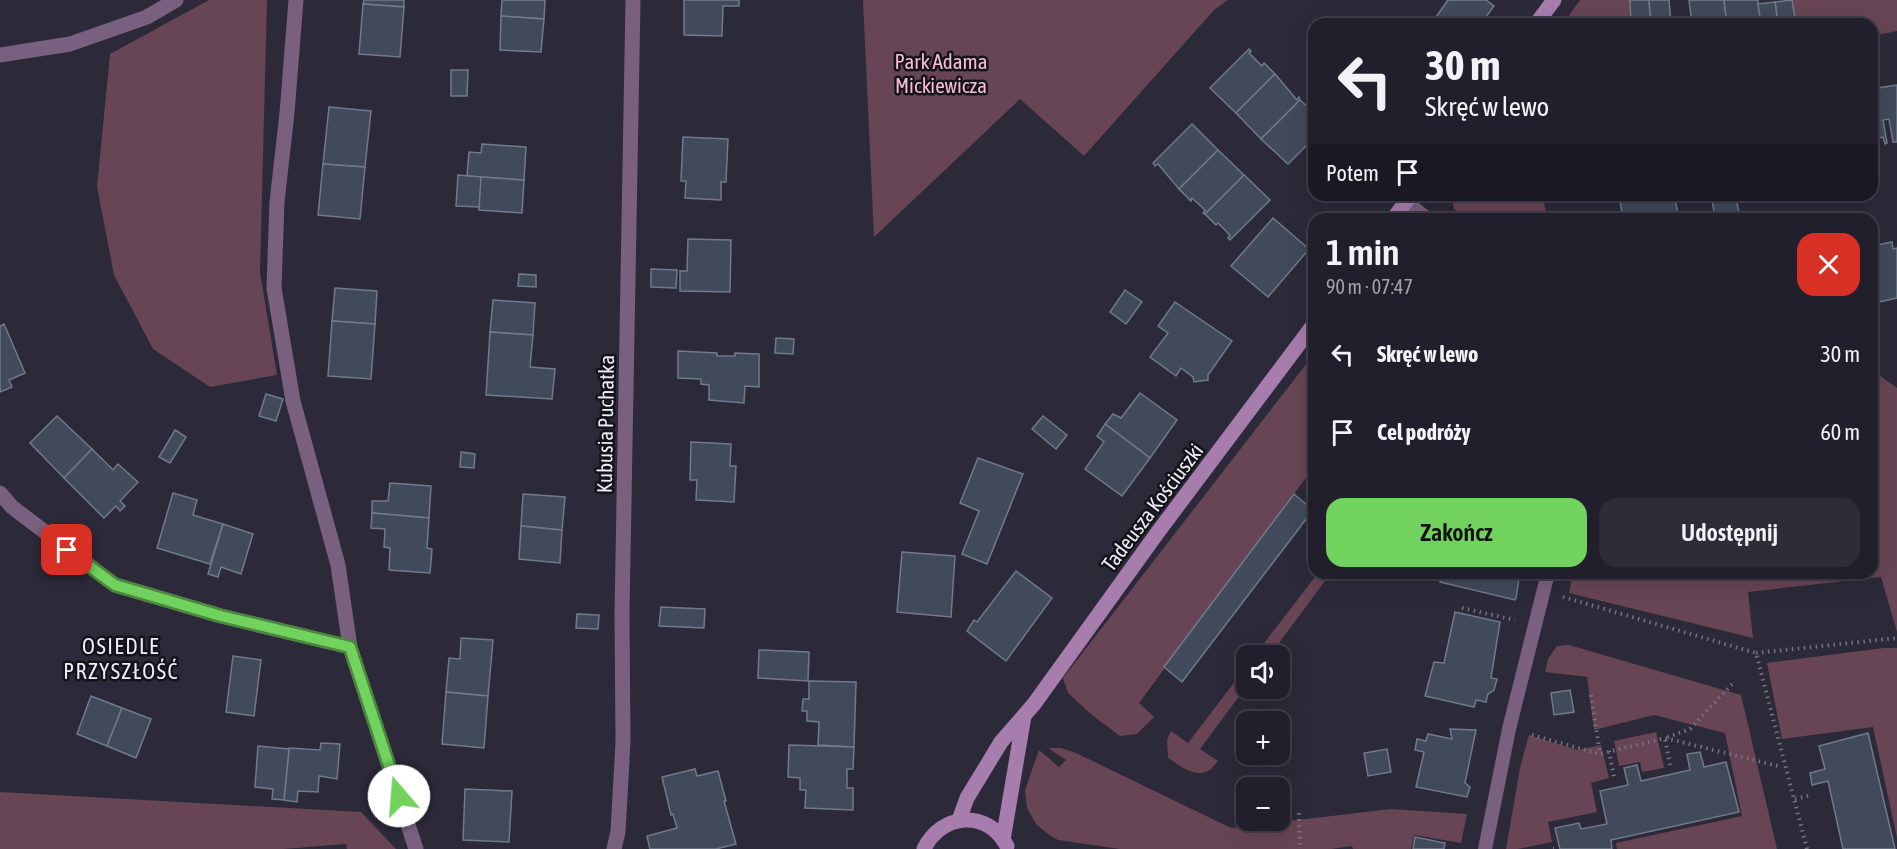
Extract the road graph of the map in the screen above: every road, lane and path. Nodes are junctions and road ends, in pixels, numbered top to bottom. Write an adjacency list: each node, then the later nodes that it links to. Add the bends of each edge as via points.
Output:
1 (176, 0): 6 (street, via 147,17 70,44)
2 (296, 0): 18 (street, via 277,202 274,288 293,401 338,566)
3 (633, 0): 36 (street, Kubusia Puchatka, via 623,742)
4 (1554, 0): 5 (street)
5 (1540, 18)
6 (0, 55)
7 (1407, 201): 9 (street)
8 (1412, 201): 10 (lane)
9 (1398, 213)
10 (1423, 213)
11 (1308, 332): 22 (street, Tadeusza Kościuszki)
12 (0, 493): 18 (street, via 12,507 115,585)
13 (1547, 579): 16 (lane)
14 (1563, 596): 19 (path)
15 (1462, 608): 16 (path)
16 (1536, 624): 39 (lane, via 1509,729)
17 (1897, 638): 19 (path)
18 (350, 647): 35 (street)
19 (1756, 653): 31 (path)
20 (1734, 682): 24 (path, via 1690,729)
21 (1591, 695): 26 (path)
22 (1024, 716): 33 (street, Tadeusza Kościuszki, via 983,770); 34 (street, Tadeusza Kościuszki)
23 (1530, 735): 26 (path)
24 (1665, 738): 25 (path); 27 (path); 28 (path)
25 (1609, 751): 26 (path); 29 (path)
26 (1600, 754)
27 (1670, 765)
28 (1778, 766)
29 (1614, 777)
30 (1812, 795): 31 (path)
31 (1795, 800): 40 (path)
32 (1299, 813): 38 (path)
33 (959, 820): 34 (street, via 984,824); 37 (street, via 944,825)
34 (1006, 844)
35 (416, 849)
36 (614, 849)
37 (924, 849)
38 (1300, 849)
39 (1485, 849)
40 (1807, 849)

